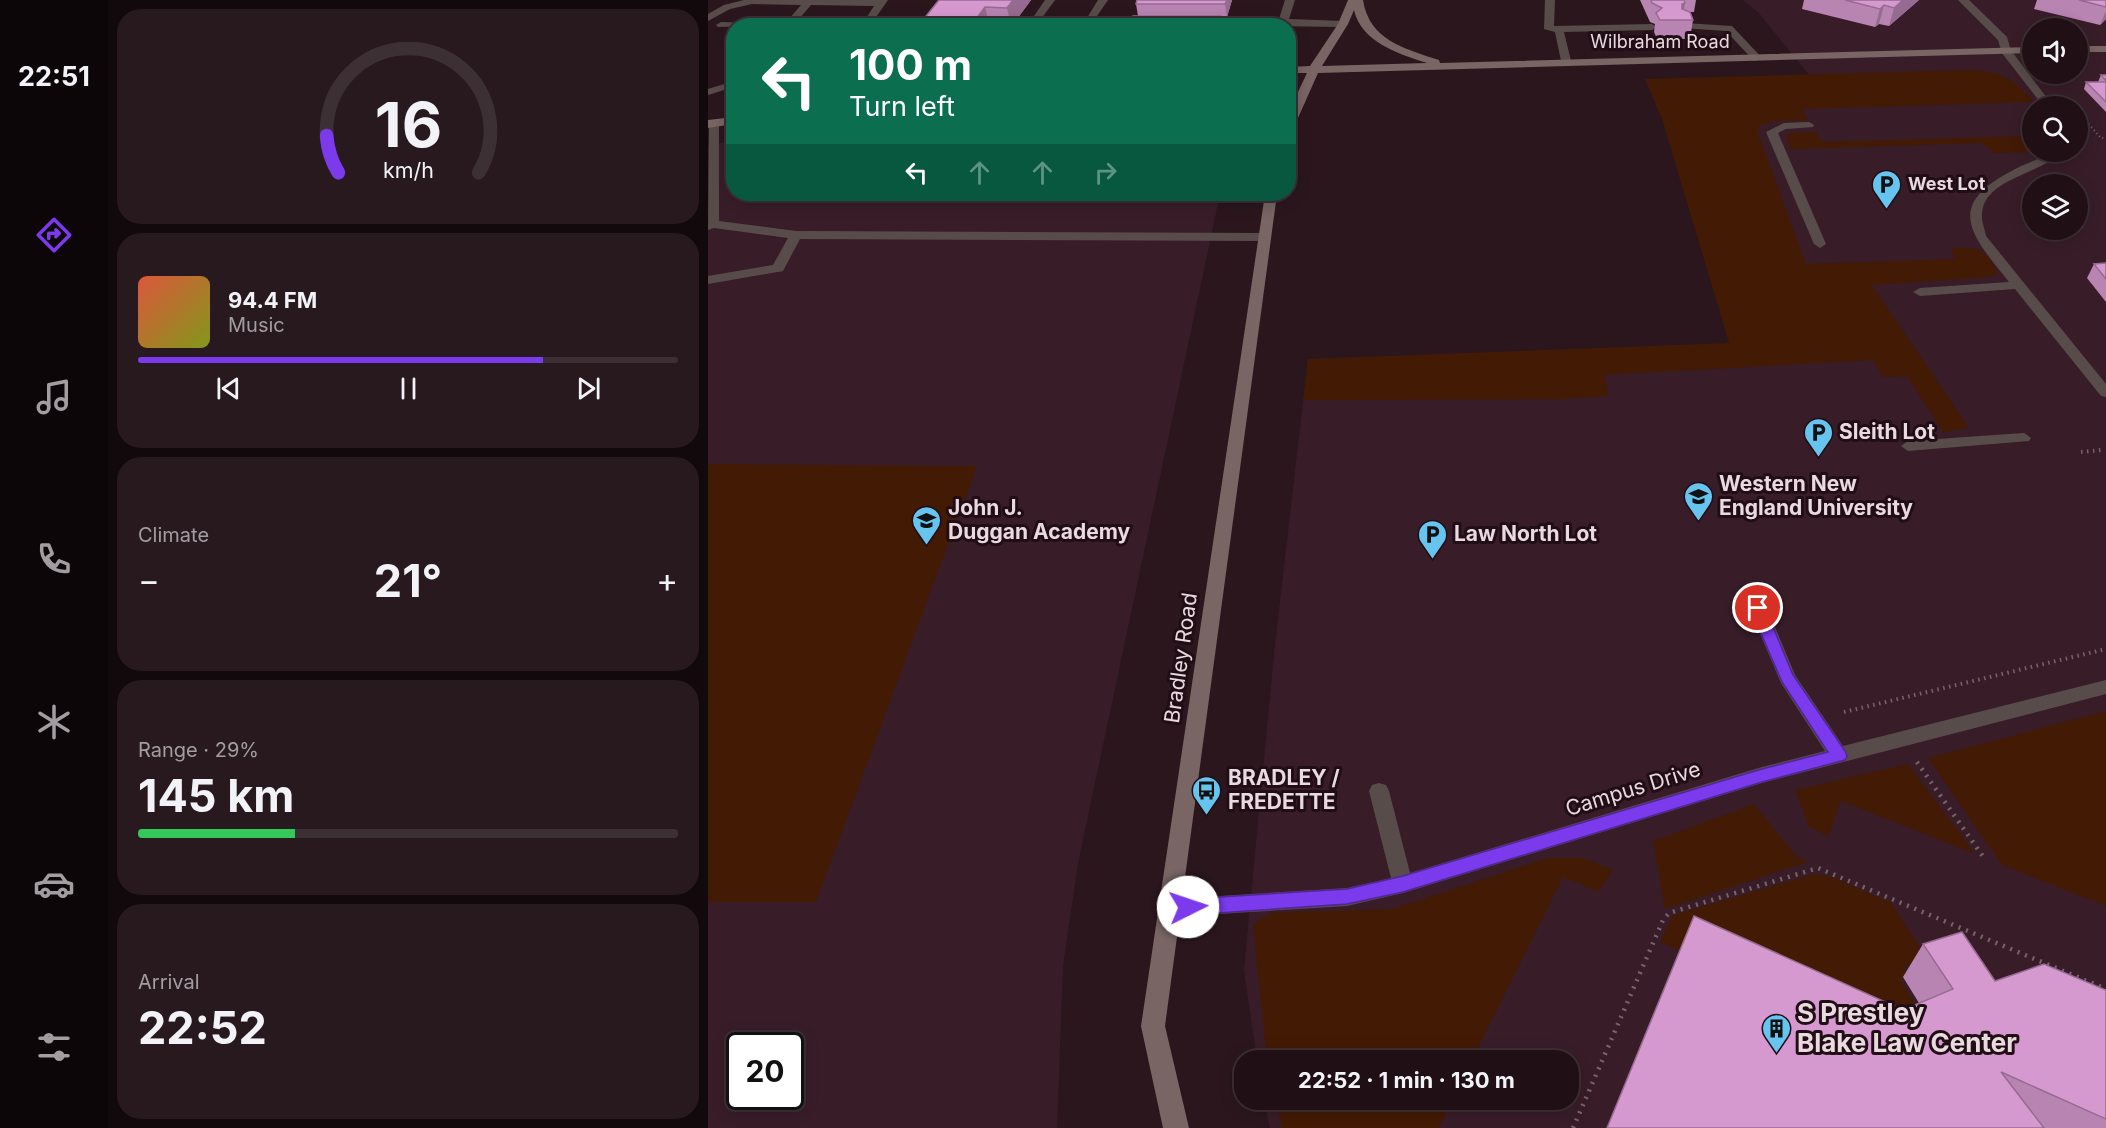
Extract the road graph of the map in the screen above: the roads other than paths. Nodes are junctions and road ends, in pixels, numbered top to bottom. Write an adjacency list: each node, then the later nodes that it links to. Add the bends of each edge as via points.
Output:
1 (1050, 0): 13 (lane)
2 (1103, 0): 14 (lane)
3 (1290, 0): 15 (lane)
4 (1353, 0): 17 (main road)
5 (1358, 0): 29 (main road, via 1362,20 1377,36)
6 (1550, 0): 22 (lane, via 1549,29)
7 (1963, 0): 26 (street, via 2003,39)
8 (882, 1): 9 (lane); 12 (lane)
9 (808, 2): 10 (lane, via 752,1 727,7); 11 (lane)
10 (708, 18)
11 (794, 18)
12 (870, 18)
13 (1037, 18)
14 (1091, 18)
15 (1284, 18)
16 (1296, 24): 17 (lane)
17 (1343, 24): 30 (main road)
18 (721, 25): 19 (lane)
19 (726, 25)
20 (1684, 26): 27 (lane, via 1729,28)
21 (1652, 27): 22 (lane)
22 (1559, 29): 28 (lane)
23 (2088, 49): 24 (main road)
24 (2106, 49)
25 (2022, 50): 26 (main road, Wilbraham Road)
26 (2006, 51): 27 (main road, Wilbraham Road); 34 (lane)
27 (1758, 59): 28 (main road, Wilbraham Road)
28 (1566, 61): 29 (main road, Wilbraham Road)
29 (1446, 65): 30 (main road, Wilbraham Road)
30 (1314, 69): 31 (main road, Wilbraham Road); 35 (main road)
31 (1296, 70)
32 (726, 86): 33 (lane)
33 (708, 92)
34 (2040, 96)
35 (1296, 109)
36 (726, 121): 37 (main road)
37 (711, 123): 41 (lane)
38 (1809, 125): 44 (lane, via 1784,126 1772,132)
39 (2039, 162): 46 (lane, via 1998,183 1982,197 1976,212 1980,237)
40 (1270, 201): 43 (main road, Bradley Road)
41 (710, 225): 42 (lane)
42 (796, 235): 43 (lane); 45 (lane, via 778,268)
43 (1265, 237): 56 (main road, Bradley Road)
44 (1820, 244)
45 (708, 280)
46 (2018, 285): 47 (lane); 48 (lane)
47 (1920, 292)
48 (2106, 393)
49 (2024, 438): 50 (lane)
50 (1908, 446)
51 (1758, 608): 53 (lane, via 1787,678)
52 (2106, 687): 53 (lane, Campus Drive)
53 (1839, 756): 55 (lane, Campus Drive, via 1762,775)
54 (1379, 791): 55 (lane)
55 (1403, 884): 56 (lane, Campus Drive, via 1347,897)
56 (1170, 908): 57 (main road, Bradley Road, via 1153,1026)
57 (1176, 1128)

